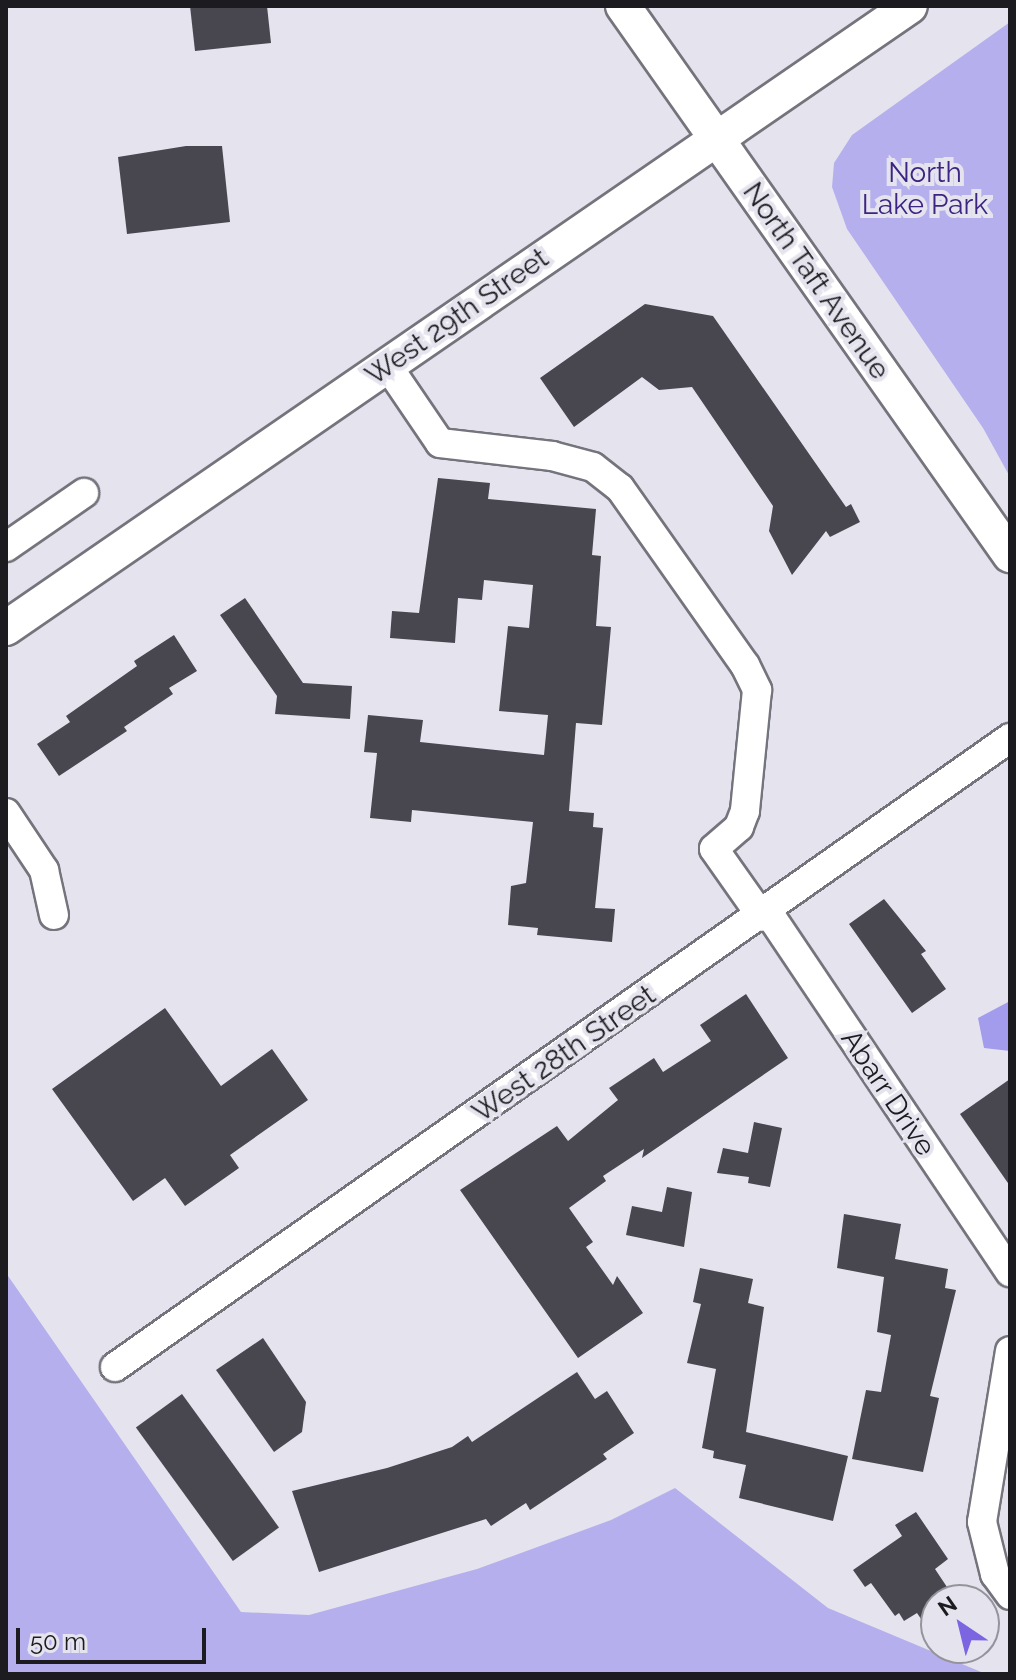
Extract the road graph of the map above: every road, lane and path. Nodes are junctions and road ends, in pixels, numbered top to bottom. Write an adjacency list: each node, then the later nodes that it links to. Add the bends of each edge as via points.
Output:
1 (623, 6): 3 (main road, North Taft Avenue)
2 (910, 6): 3 (main road, West 29th Street)
3 (715, 138): 4 (main road, West 29th Street); 7 (main road, North Taft Avenue)
4 (387, 365): 8 (main road, West 29th Street); 11 (street, Abarr Drive, via 440,443 552,456 593,467 620,488 745,665 757,690 745,811 739,827 714,849)
5 (84, 493): 6 (street)
6 (6, 547)
7 (1010, 555)
8 (6, 628)
9 (1010, 738): 11 (street, West 28th Street)
10 (6, 813): 12 (street, via 44,870)
11 (765, 914): 13 (street, Abarr Drive); 15 (street, West 28th Street)
12 (54, 915)
13 (1010, 1272)
14 (1010, 1351): 16 (street, via 982,1522 995,1574)
15 (115, 1367)
16 (1010, 1595)

